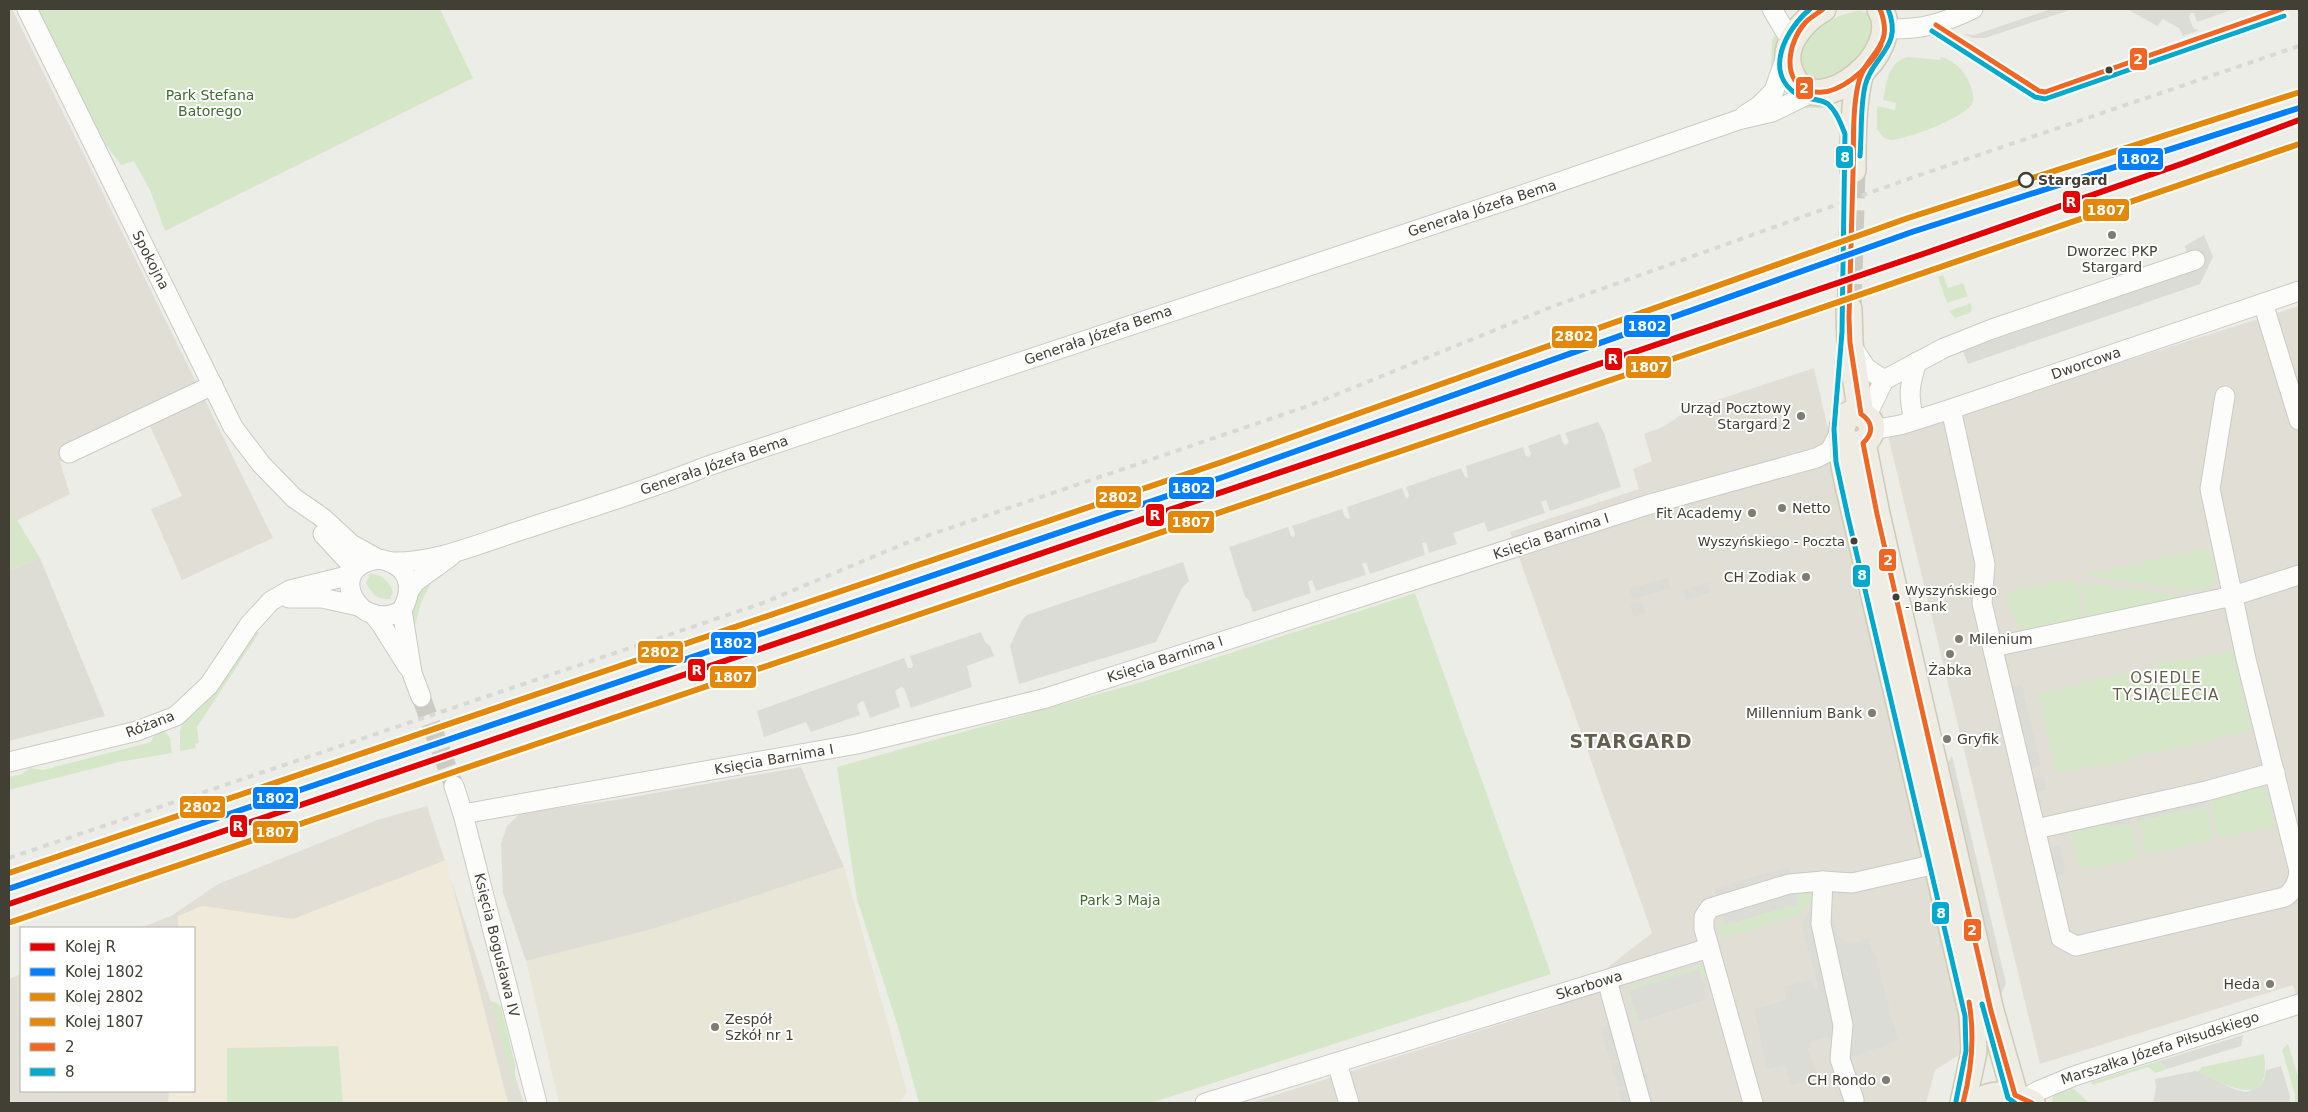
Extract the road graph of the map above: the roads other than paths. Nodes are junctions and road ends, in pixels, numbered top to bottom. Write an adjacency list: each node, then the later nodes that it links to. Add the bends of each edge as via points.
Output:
1 (27, 9): 19 (street, Spokojna)
2 (1772, 9): 6 (street)
3 (1814, 9): 6 (main road)
4 (1973, 9): 5 (street, via 1936,26 1912,30)
5 (1883, 19): 7 (main road, via 1880,48)
6 (1790, 47): 8 (main road, via 1790,73 1797,85); 9 (street, Generała Józefa Bema, via 1774,91)
7 (1861, 72): 8 (main road, via 1847,82); 10 (main road)
8 (1817, 93): 9 (street, Generała Józefa Bema, via 1772,112); 10 (main road, via 1831,97 1842,109)
9 (1738, 120): 27 (street, Generała Józefa Bema)
10 (1854, 133): 11 (main road)
11 (1853, 170)
12 (2196, 260): 17 (street, via 1992,328)
13 (2299, 291): 14 (street, Dworcowa)
14 (2263, 303): 21 (street, Dworcowa); 23 (street)
15 (1849, 309): 16 (main road)
16 (1850, 343): 18 (street, via 1866,368); 24 (main road)
17 (1916, 362): 18 (street); 22 (street, via 1908,399)
18 (1884, 380): 24 (street, Księcia Barnima I)
19 (213, 385): 25 (street); 26 (street, Spokojna, via 233,428 261,464)
20 (2225, 396): 32 (street, via 2210,488)
21 (1951, 409): 22 (street, Dworcowa); 36 (street, via 1985,564 1982,603)
22 (1914, 420): 24 (street, Dworcowa, via 1900,425)
23 (2299, 420)
24 (1855, 428): 42 (street, Księcia Barnima I, via 1830,451 1816,458 1647,505 1046,698 857,744); 44 (main road, via 1842,444 1855,516); 51 (main road, via 1991,1011)
25 (69, 453)
26 (294, 498): 28 (street, Spokojna, via 323,518 351,544); 29 (street, Spokojna, via 348,561)
27 (458, 550): 28 (street, Generała Józefa Bema, via 404,562); 31 (street, Generała Józefa Bema, via 415,582)
28 (385, 560): 29 (street, via 367,560); 31 (street, via 404,574)
29 (352, 574): 33 (street, Różana, via 290,590); 34 (street, via 351,590)
30 (2299, 575): 32 (street)
31 (410, 590): 35 (street)
32 (2233, 596): 36 (street); 40 (street)
33 (271, 601): 34 (street, via 322,598); 39 (street, Różana, via 249,625 209,685 176,716 137,732)
34 (365, 610): 35 (street, via 389,616); 37 (street, via 381,624)
35 (402, 610): 37 (street)
36 (1993, 647): 43 (street)
37 (412, 673): 38 (street)
38 (421, 697)
39 (9, 762)
40 (2275, 772): 43 (street); 45 (street)
41 (454, 786): 42 (street, Księcia Bogusława IV)
42 (464, 814): 53 (street, Księcia Bogusława IV)
43 (2036, 829): 45 (street, via 2061,938 2076,946 2285,897 2295,887)
44 (1936, 864): 46 (street, via 1852,883); 58 (main road, via 1974,1034 1974,1052)
45 (2299, 872)
46 (1822, 881): 47 (street, via 1789,884 1710,908 1704,916); 52 (street, via 1821,924 1843,1025 1840,1060)
47 (1709, 948): 48 (street, Skarbowa); 57 (street)
48 (1607, 980): 50 (street, Skarbowa); 56 (street)
49 (2299, 1004): 51 (street, Marszałka Józefa Piłsudskiego, via 2074,1076)
50 (1337, 1063): 54 (street, Skarbowa); 55 (street)
51 (2024, 1099): 59 (main road, via 1999,1094)
52 (1854, 1100)
53 (537, 1103)
54 (1205, 1103)
55 (1349, 1103)
56 (1641, 1103)
57 (1753, 1103)
58 (1963, 1103)
59 (1975, 1103)

